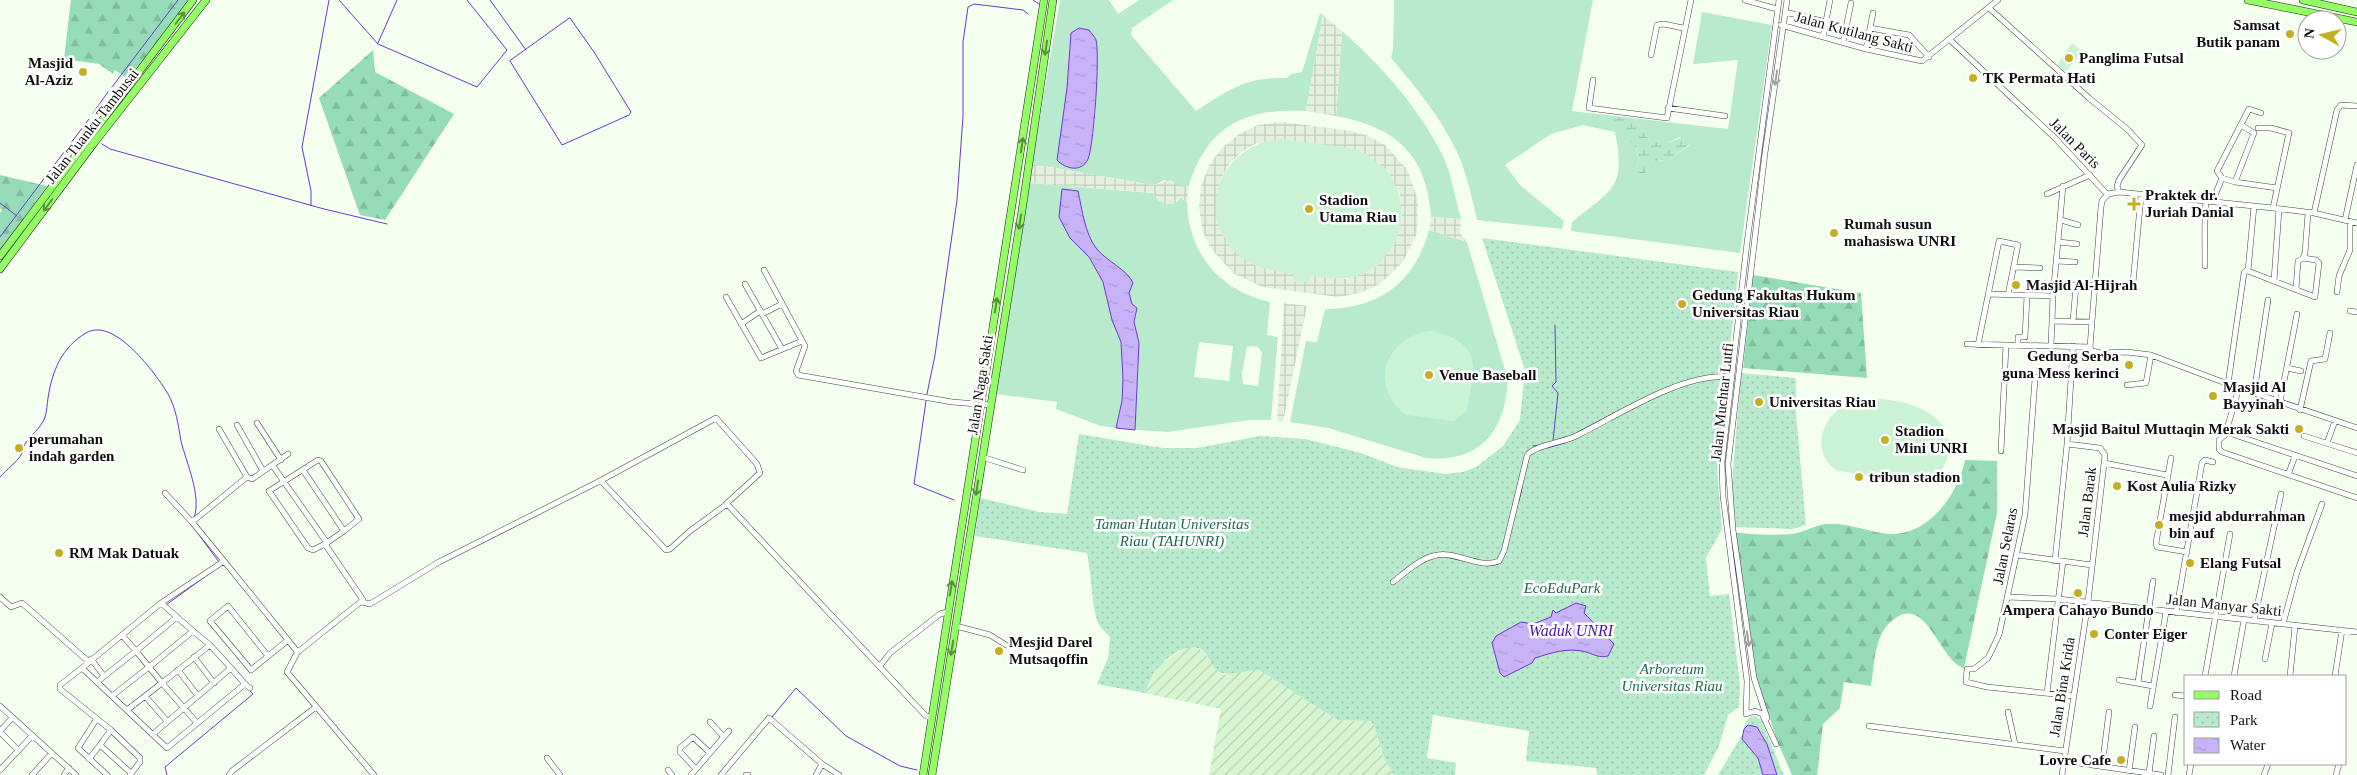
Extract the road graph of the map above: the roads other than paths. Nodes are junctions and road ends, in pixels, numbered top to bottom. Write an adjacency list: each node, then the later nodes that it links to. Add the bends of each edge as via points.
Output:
1 (193, 0): 27 (main road, Jalan Tuanku Tambusai, one-way to 1)
2 (206, 0): 29 (main road, Jalan Tuanku Tambusai)
3 (1044, 0): 113 (main road, Jalan Naga Sakti, one-way to 3)
4 (1053, 0): 114 (main road, Jalan Naga Sakti, one-way to 114, via 1024,204)
5 (1691, 0): 23 (street)
6 (1746, 0): 15 (street)
7 (1779, 0): 15 (street, Jalan Muchtar Lutfi)
8 (1787, 0): 16 (street, Jalan Muchtar Lutfi)
9 (1830, 0): 19 (street)
10 (1998, 0): 14 (street, Jalan Kutilang Sakti)
11 (2248, 0): 20 (main road)
12 (2303, 0): 17 (main road)
13 (1851, 3): 28 (street)
14 (1989, 8): 26 (street, Jalan Kutilang Sakti); 46 (street, via 2142,145 2119,180)
15 (1777, 9): 21 (street, Jalan Muchtar Lutfi)
16 (1785, 12): 19 (street); 22 (street, Jalan Muchtar Lutfi)
17 (2357, 12)
18 (1873, 13): 24 (street)
19 (1826, 22): 25 (street)
20 (2357, 22)
21 (1776, 23): 22 (street, Jalan Kutilang Sakti); 107 (street, Jalan Muchtar Lutfi)
22 (1784, 25): 25 (street, Jalan Kutilang Sakti); 107 (street, Jalan Muchtar Lutfi, one-way to 107, via 1764,163 1728,469 1733,530 1754,678 1776,744 1762,714 1755,711 1746,714 1747,681 1722,478)
23 (1684, 28): 31 (street, via 1657,25); 35 (street)
24 (1870, 28): 30 (street); 32 (street, via 1909,35)
25 (1823, 37): 28 (street, Jalan Kutilang Sakti)
26 (1950, 39): 32 (street, Jalan Kutilang Sakti); 41 (street, Jalan Paris)
27 (163, 40): 29 (main road); 60 (main road, Jalan Tuanku Tambusai)
28 (1843, 43): 30 (street, Jalan Kutilang Sakti)
29 (172, 46): 67 (main road, Jalan Tuanku Tambusai, one-way to 67, via 94,143)
30 (1866, 49): 32 (street, Jalan Kutilang Sakti, via 1917,62)
31 (1651, 55)
32 (1929, 57)
33 (1593, 80): 35 (street, via 1589,108 1667,118)
34 (2357, 106): 53 (street, via 2341,105 2337,110)
35 (1668, 108): 37 (street)
36 (2261, 113): 38 (street, via 2249,109)
37 (1725, 116)
38 (2241, 125): 42 (street, via 2217,171); 43 (street, via 2254,133)
39 (2258, 128): 45 (street, via 2289,133)
40 (2357, 165): 55 (street)
41 (2090, 174): 44 (street); 48 (street, Jalan Paris)
42 (2222, 178): 43 (street); 50 (street)
43 (2235, 182): 45 (street)
44 (2063, 186): 47 (street); 54 (street)
45 (2277, 188): 52 (street)
46 (2119, 192): 48 (street); 49 (street)
47 (2047, 194)
48 (2108, 194): 73 (street, via 2102,201)
49 (2141, 196): 50 (street); 71 (street)
50 (2210, 200): 51 (street); 64 (street, via 2204,223)
51 (2254, 206): 52 (street); 69 (street)
52 (2276, 208): 53 (street); 70 (street)
53 (2311, 213): 55 (street); 61 (street)
54 (2061, 220): 57 (street); 58 (street)
55 (2348, 221): 56 (street); 77 (street, via 2350,250 2339,276)
56 (2357, 223)
57 (2078, 225)
58 (2059, 242): 59 (street); 62 (street)
59 (2077, 244)
60 (0, 256)
61 (2304, 258): 76 (street, via 2298,260); 76 (street, via 2319,263 2317,294 2314,297)
62 (2057, 260): 63 (street); 74 (street)
63 (2075, 262)
64 (2205, 266)
65 (2015, 267): 66 (street); 78 (street, via 2018,244 1999,242); 79 (street)
66 (2040, 268)
67 (0, 269)
68 (764, 270): 84 (street)
69 (2247, 270): 70 (street); 108 (street)
70 (2274, 281): 76 (street)
71 (2133, 283)
72 (745, 284): 86 (street)
73 (2095, 285): 75 (street); 91 (street)
74 (2054, 286): 75 (street); 81 (street)
75 (2076, 286): 90 (street)
76 (2296, 289)
77 (2337, 292)
78 (1989, 294): 79 (street); 96 (street)
79 (2008, 295): 80 (street)
80 (2026, 296): 81 (street); 98 (street, via 2024,337 2018,337)
81 (2053, 296): 89 (street)
82 (726, 297): 92 (street)
83 (2268, 300): 111 (street)
84 (782, 304): 86 (street); 94 (street)
85 (2350, 311): 87 (street)
86 (761, 312): 92 (street); 102 (street)
87 (2357, 312)
88 (2297, 314): 104 (street)
89 (2052, 321): 90 (street); 99 (street)
90 (2073, 321): 91 (street)
91 (2092, 322): 101 (street)
92 (741, 324): 102 (street, via 761,358)
93 (2330, 333): 115 (street, via 2325,359 2311,361)
94 (802, 341): 102 (street); 113 (street, via 804,346 796,371 798,375)
95 (1967, 344): 96 (street)
96 (1978, 345): 97 (street)
97 (2006, 345): 98 (street); 125 (street)
98 (2018, 345): 99 (street)
99 (2051, 346): 100 (street)
100 (2073, 346): 101 (street); 106 (street)
101 (2090, 347): 103 (street, via 2096,353)
102 (782, 350)
103 (2151, 355): 108 (street); 109 (street, via 2146,383)
104 (2287, 368): 105 (street); 112 (street)
105 (2302, 371)
106 (2072, 376): 124 (street); 154 (street, Jalan Selaras, via 2037,377 2033,392 2025,516)
107 (1732, 377): 160 (street, via 1687,383 1630,407 1564,441 1532,450 1500,561 1485,564 1433,556)
108 (2228, 384): 110 (street)
109 (2126, 385)
110 (2239, 388): 111 (street); 121 (street)
111 (2254, 393): 112 (street)
112 (2280, 402): 115 (street)
113 (980, 405): 114 (street); 168 (main road, Jalan Naga Sakti, one-way to 113)
114 (990, 405): 129 (main road, Jalan Naga Sakti)
115 (2300, 410): 116 (street)
116 (2335, 421): 119 (street); 123 (street)
117 (256, 423): 131 (street)
118 (237, 426): 137 (street)
119 (2357, 428)
120 (219, 429): 141 (street)
121 (2226, 432): 128 (street); 139 (street, via 2219,440 2222,452)
122 (2304, 436): 123 (street)
123 (2327, 443): 126 (street)
124 (2067, 444): 133 (street, Jalan Barak, via 2103,449); 156 (street)
125 (2001, 451)
126 (2357, 453)
127 (288, 454): 131 (street)
128 (2295, 456): 139 (street); 140 (street)
129 (982, 458): 136 (street); 177 (main road, Jalan Naga Sakti, one-way to 177)
130 (2171, 458): 138 (street)
131 (281, 460): 134 (street)
132 (2213, 462): 153 (street, via 2205,460 2202,463)
133 (2104, 463): 138 (street); 158 (street, Jalan Barak)
134 (273, 466): 137 (street); 142 (street)
135 (303, 470): 142 (street); 150 (street); 150 (street, via 321,460 359,519)
136 (1023, 470)
137 (263, 471): 141 (street, via 252,479)
138 (2167, 475): 153 (street, via 2157,547)
139 (2288, 475): 146 (street)
140 (2357, 476)
141 (247, 477): 149 (street)
142 (285, 481): 152 (street); 152 (street, via 268,493 308,548 311,550)
143 (598, 482): 147 (street, via 602,482 666,550); 147 (street, via 716,418 757,464 760,473); 164 (street, via 439,562 370,604)
144 (165, 493): 149 (street)
145 (2281, 494): 174 (street)
146 (2357, 498)
147 (726, 504): 192 (street)
148 (2322, 504): 176 (street)
149 (192, 522): 155 (street)
150 (344, 531): 152 (street)
151 (2230, 534): 172 (street)
152 (326, 543): 164 (street)
153 (2187, 552): 170 (street)
154 (2017, 555): 156 (street); 162 (street, Jalan Selaras)
155 (224, 561): 166 (street); 183 (street)
156 (2055, 561): 157 (street)
157 (2063, 562): 158 (street); 163 (street)
158 (2092, 564): 165 (street, Jalan Barak)
159 (2153, 581): 167 (street)
160 (1393, 582)
161 (0, 597): 191 (street, via 11,607 22,603)
162 (2007, 597): 163 (street, Jalan Manyar Sakti); 208 (street, Jalan Selaras, via 1999,636 1991,654 1974,668 1966,669 1966,682)
163 (2058, 599): 165 (street, Jalan Manyar Sakti); 208 (street)
164 (362, 602): 187 (street)
165 (2088, 602): 167 (street, Jalan Manyar Sakti); 213 (street, Jalan Bina Krida)
166 (161, 603): 171 (street); 182 (street)
167 (2149, 610): 169 (street, Jalan Manyar Sakti); 204 (street)
168 (947, 612): 192 (street, via 890,653); 224 (main road, Jalan Naga Sakti)
169 (2166, 612): 170 (street, Jalan Manyar Sakti); 207 (street)
170 (2176, 613): 172 (street, Jalan Manyar Sakti)
171 (177, 617): 180 (street); 186 (street)
172 (2214, 617): 173 (street, Jalan Manyar Sakti); 197 (street)
173 (2244, 620): 174 (street, Jalan Manyar Sakti); 198 (street)
174 (2254, 621): 175 (street, Jalan Manyar Sakti)
175 (2272, 623): 176 (street, Jalan Manyar Sakti); 190 (street)
176 (2283, 624): 178 (street, Jalan Manyar Sakti)
177 (956, 626): 185 (street, via 990,635); 267 (main road, Jalan Naga Sakti, one-way to 267)
178 (2294, 626): 179 (street, Jalan Manyar Sakti); 199 (street)
179 (2342, 630): 181 (street, Jalan Manyar Sakti); 200 (street)
180 (193, 631): 184 (street); 193 (street)
181 (2357, 632)
182 (122, 634): 186 (street); 191 (street)
183 (288, 640): 187 (street); 188 (street)
184 (210, 645): 189 (street); 195 (street)
185 (1006, 645)
186 (136, 651): 193 (street); 201 (street)
187 (298, 651): 217 (street, via 287,672)
188 (268, 656): 188 (street, via 228,606 210,621 250,670)
189 (194, 658): 196 (street); 206 (street)
190 (2265, 659)
191 (90, 661): 194 (street); 201 (street)
192 (880, 666): 224 (street)
193 (149, 667): 205 (street); 210 (street)
194 (82, 668): 203 (street); 225 (street, via 59,688)
195 (231, 668): 206 (street); 228 (street, via 248,686)
196 (178, 670): 205 (street); 212 (street)
197 (2204, 675)
198 (2234, 675)
199 (2290, 675)
200 (2335, 675)
201 (104, 676): 203 (street)
202 (2119, 680): 204 (street)
203 (97, 682): 210 (street)
204 (2138, 682): 207 (street)
205 (162, 683): 211 (street); 218 (street)
206 (214, 683): 212 (street)
207 (2153, 686): 216 (street)
208 (2047, 693): 213 (street)
209 (2176, 695): 214 (street)
210 (112, 696): 219 (street)
211 (145, 696): 219 (street); 226 (street)
212 (198, 696): 218 (street)
213 (2074, 696): 241 (street, Jalan Bina Krida)
214 (2184, 696)
215 (0, 706): 223 (street)
216 (2150, 706)
217 (316, 707): 259 (street); 260 (street)
218 (183, 708): 226 (street); 228 (street)
219 (127, 710): 234 (street)
220 (2008, 712): 238 (street)
221 (2109, 712): 248 (street)
222 (2175, 717): 270 (street)
223 (12, 718): 232 (street); 235 (street)
224 (932, 719): 266 (main road, Jalan Naga Sakti)
225 (96, 720): 231 (street); 245 (street, via 78,746)
226 (167, 721): 234 (street)
227 (710, 722): 237 (street)
228 (197, 723): 234 (street, via 167,748)
229 (1869, 726): 238 (street)
230 (2135, 727): 252 (street)
231 (111, 730): 239 (street); 254 (street, via 140,758)
232 (0, 731): 240 (street)
233 (729, 731): 237 (street)
234 (153, 734)
235 (32, 736): 240 (street); 242 (street)
236 (2154, 736): 253 (street)
237 (724, 737): 243 (street)
238 (2014, 744): 241 (street)
239 (100, 745): 245 (street); 254 (street)
240 (18, 750): 251 (street)
241 (2065, 751): 246 (street, Jalan Bina Krida)
242 (52, 753): 249 (street); 255 (street)
243 (710, 753): 250 (street); 250 (street, via 693,737 680,748)
244 (547, 758): 261 (street)
245 (89, 759): 258 (street)
246 (2064, 761): 248 (street); 268 (street, Jalan Bina Krida)
247 (822, 764): 263 (street, via 770,718); 264 (street); 265 (street)
248 (2102, 767): 252 (street)
249 (69, 768): 256 (street); 257 (street)
250 (696, 769): 262 (street)
251 (0, 770)
252 (2129, 771): 253 (street)
253 (2149, 773): 269 (street)
254 (131, 774)
255 (32, 775)
256 (64, 775)
257 (76, 775)
258 (107, 775)
259 (229, 775)
260 (374, 775)
261 (560, 775)
262 (691, 775)
263 (720, 775)
264 (816, 775)
265 (839, 775)
266 (923, 775)
267 (932, 775)
268 (2062, 775)
269 (2161, 775)
270 (2168, 775)

